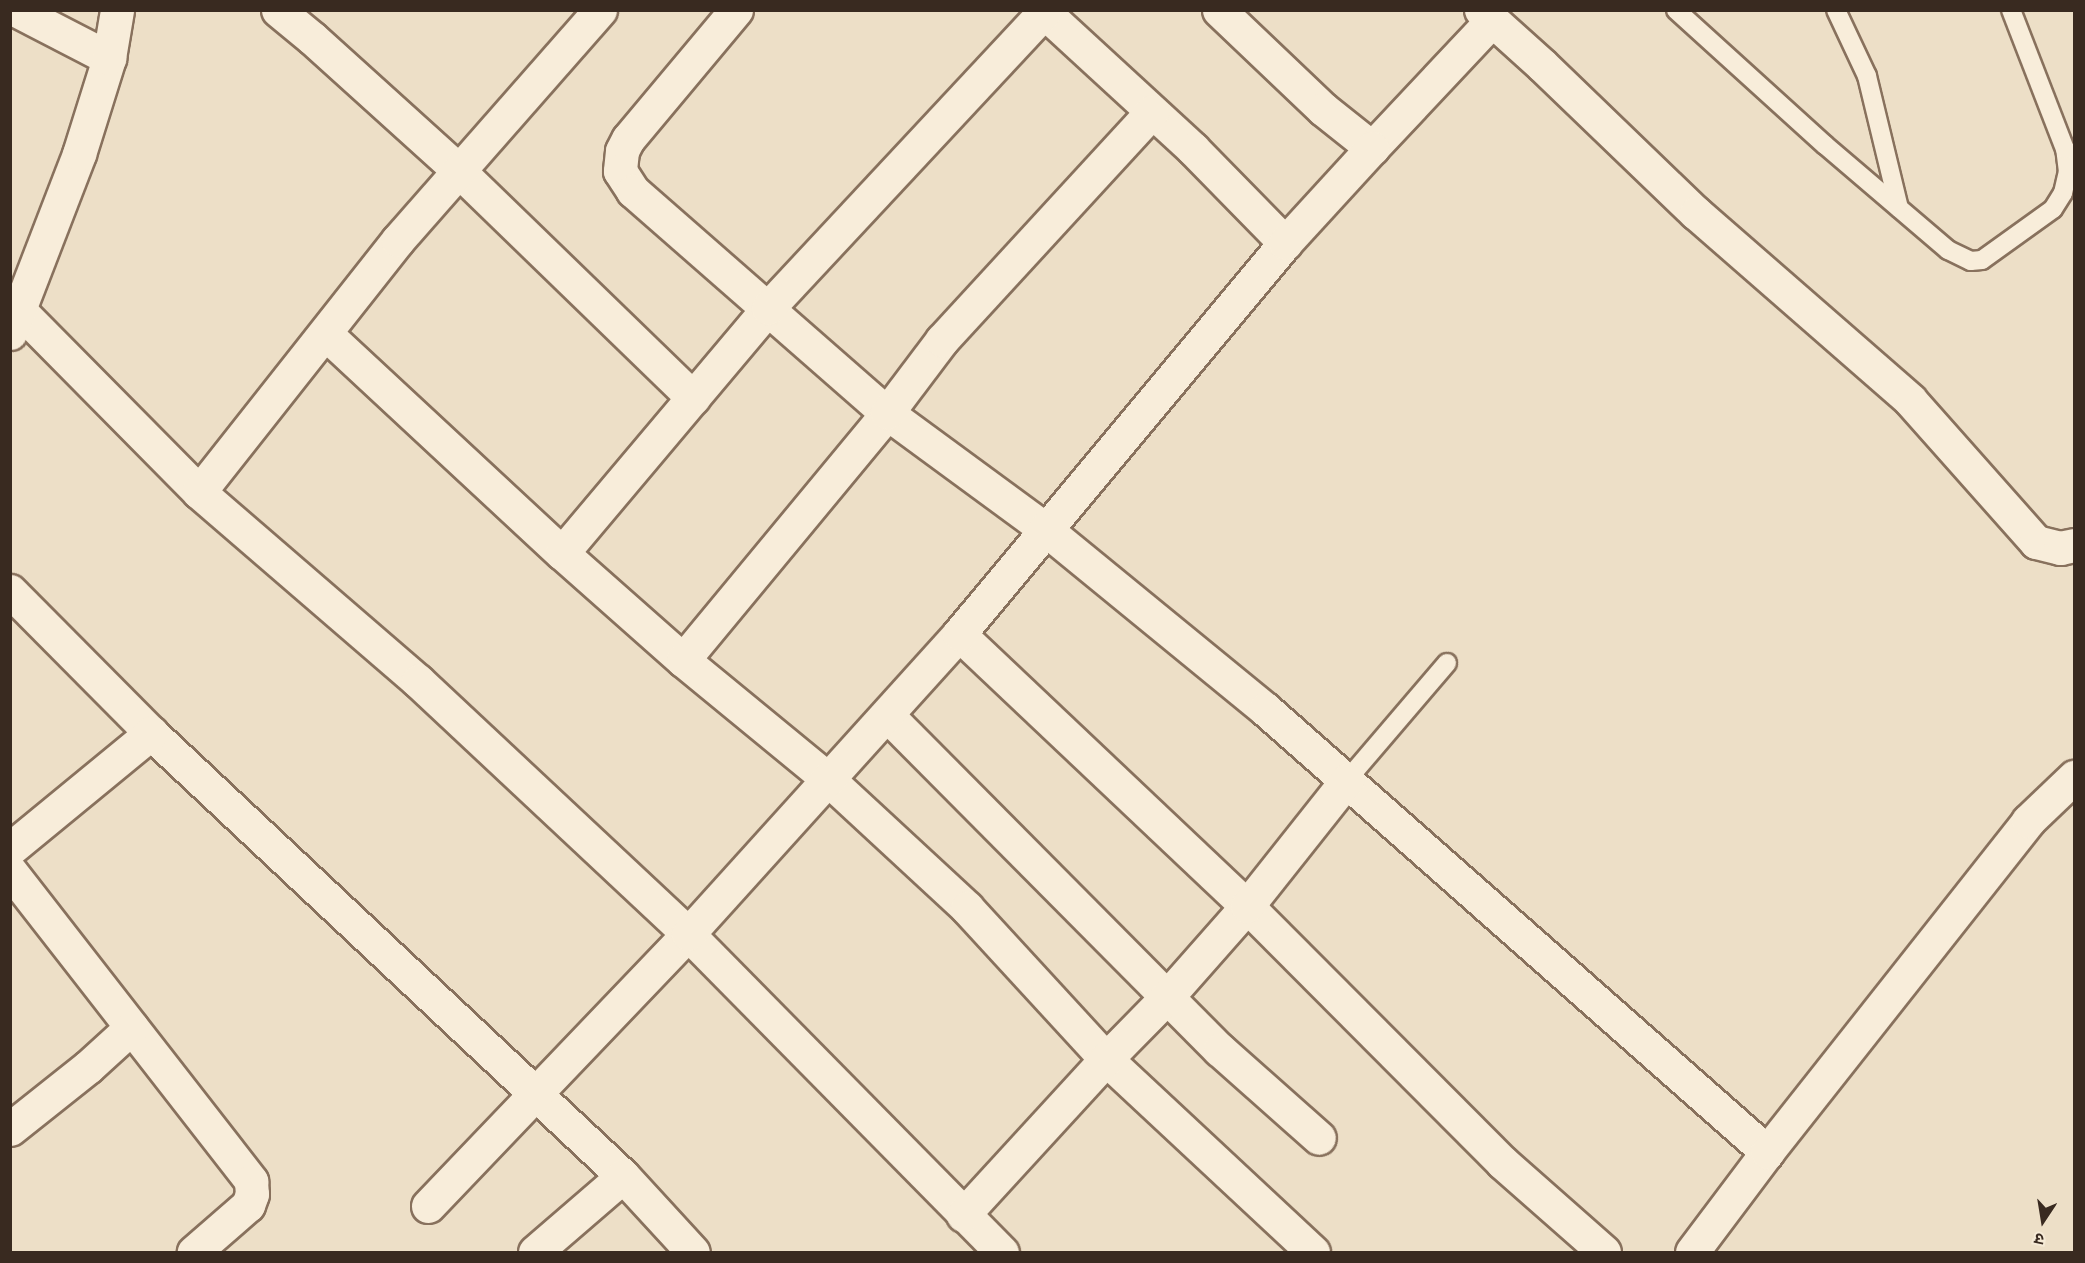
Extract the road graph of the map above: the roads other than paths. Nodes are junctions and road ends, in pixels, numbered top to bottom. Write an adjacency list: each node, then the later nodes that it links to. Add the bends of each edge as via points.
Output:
1 (16, 10): 12 (street)
2 (117, 10): 12 (street)
3 (278, 10): 15 (street)
4 (600, 10): 15 (street)
5 (736, 10): 18 (street, via 628,139 620,171 633,191)
6 (1219, 10): 14 (street, via 1323,109)
7 (1676, 10): 16 (lane)
8 (1836, 10): 16 (lane, via 1867,76)
9 (2011, 10): 16 (lane, via 2065,149 2068,172 2059,202 1977,261 1948,250)
10 (1043, 11): 13 (street); 18 (street)
11 (1487, 15): 14 (street); 25 (street, via 1696,213 1910,400 2036,542 2048,548)
12 (109, 58): 19 (street, via 79,154)
13 (1152, 112): 17 (street); 22 (street, via 981,295)
14 (1372, 148): 17 (street)
15 (459, 171): 20 (street, via 398,240); 21 (street)
16 (1899, 208)
17 (1285, 243): 24 (street)
18 (768, 308): 21 (street); 22 (street)
19 (14, 316): 23 (street)
20 (326, 334): 23 (street); 26 (street)
21 (693, 398): 26 (street)
22 (887, 413): 24 (street); 29 (street)
23 (199, 492): 39 (street, via 418,681)
24 (1045, 529): 28 (street); 35 (street)
25 (2074, 545)
26 (562, 553): 29 (street)
27 (10, 591): 32 (street)
28 (959, 634): 31 (street); 38 (street)
29 (683, 660): 34 (street)
30 (1447, 663): 35 (lane)
31 (887, 715): 34 (street); 40 (street)
32 (151, 733): 36 (street); 43 (street)
33 (2074, 777): 46 (street, via 2028,821)
34 (829, 780): 39 (street); 42 (street, via 967,908)
35 (1347, 780): 38 (street); 46 (street)
36 (10, 849)
37 (10, 871): 41 (street)
38 (1247, 906): 40 (street); 55 (street, via 1502,1161)
39 (688, 934): 43 (street); 49 (street)
40 (1166, 998): 42 (street); 45 (street)
41 (132, 1027): 44 (street); 50 (street, via 251,1181 248,1205)
42 (1106, 1059): 49 (street); 54 (street)
43 (536, 1094): 47 (street); 48 (street)
44 (10, 1129)
45 (1319, 1138)
46 (1767, 1152): 56 (street)
47 (622, 1176): 51 (street); 52 (street)
48 (428, 1206)
49 (963, 1215): 53 (street)
50 (194, 1252)
51 (535, 1252)
52 (693, 1252)
53 (1002, 1252)
54 (1312, 1252)
55 (1604, 1252)
56 (1692, 1252)

